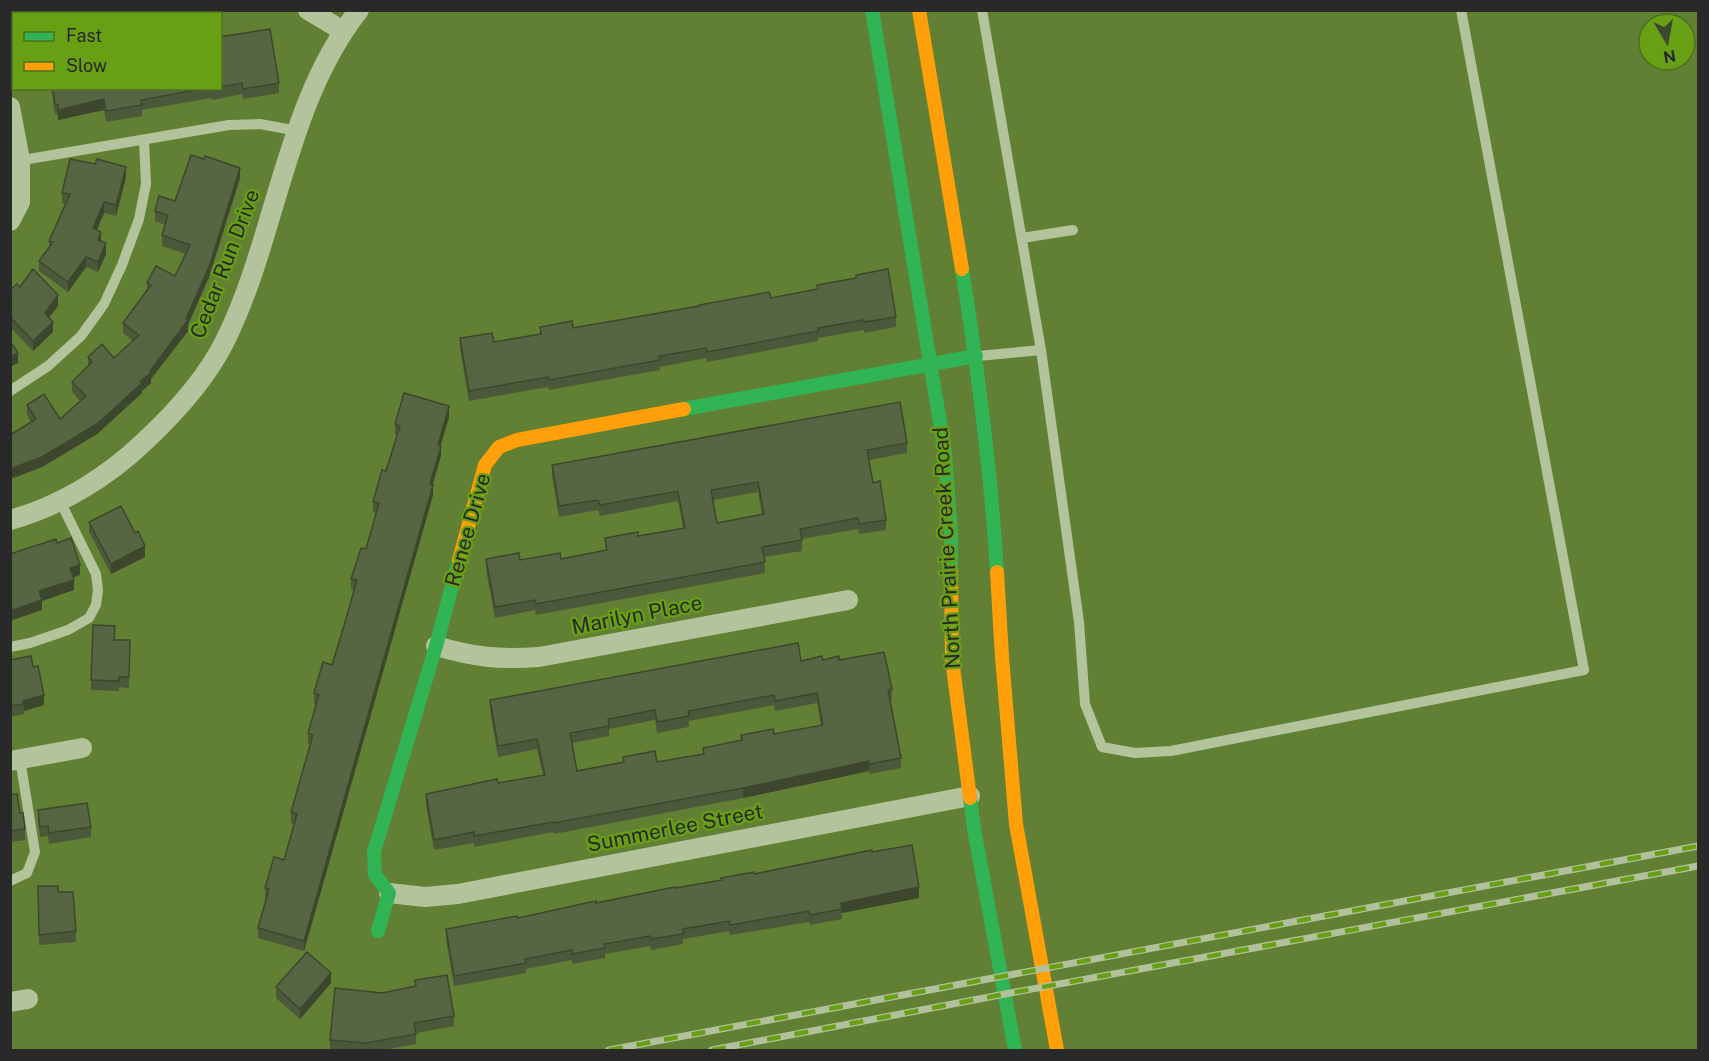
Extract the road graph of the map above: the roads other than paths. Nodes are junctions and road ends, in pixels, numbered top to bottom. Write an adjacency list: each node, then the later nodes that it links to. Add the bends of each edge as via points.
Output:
1 (308, 10): 7 (street)
2 (359, 10): 7 (street, Cedar Run Drive)
3 (872, 10): 17 (main road, North Prairie Creek Road)
4 (919, 10): 16 (main road, North Prairie Creek Road)
5 (982, 10): 14 (lane)
6 (1461, 10): 15 (lane, via 1584,670 1171,751 1136,753 1102,747 1085,704 1079,622)
7 (344, 30): 9 (street, Cedar Run Drive, via 321,72)
8 (10, 107): 11 (street)
9 (298, 131): 10 (lane, via 260,124 229,125); 19 (street, Cedar Run Drive, via 225,342 170,417 137,449 104,476)
10 (144, 140): 11 (lane); 18 (lane, via 146,184 139,219 104,304 81,336 48,366)
11 (16, 161): 12 (street, via 20,202)
12 (10, 221)
13 (1073, 230): 14 (lane)
14 (1022, 238): 15 (lane)
15 (1041, 350): 16 (lane)
16 (976, 356): 17 (main road, Renee Drive); 31 (main road, North Prairie Creek Road, via 1016,824)
17 (931, 365): 22 (main road, Renee Drive, via 518,440 499,447 485,465); 26 (main road, North Prairie Creek Road, via 945,453 951,535 952,658)
18 (10, 391)
19 (60, 501): 20 (street, Cedar Run Drive); 23 (lane, via 96,574 96,605 89,618 68,630)
20 (10, 520)
21 (848, 600): 22 (street, Marilyn Place, via 539,657 488,658)
22 (436, 646): 28 (main road, Renee Drive, via 374,852 375,875)
23 (10, 647)
24 (82, 748): 25 (street)
25 (15, 760): 27 (lane, via 35,852 27,873)
26 (970, 796): 28 (street, Summerlee Street, via 458,894 425,897); 30 (main road, North Prairie Creek Road)
27 (10, 881)
28 (389, 892): 29 (main road)
29 (378, 931)
30 (1015, 1050)
31 (1057, 1050)

